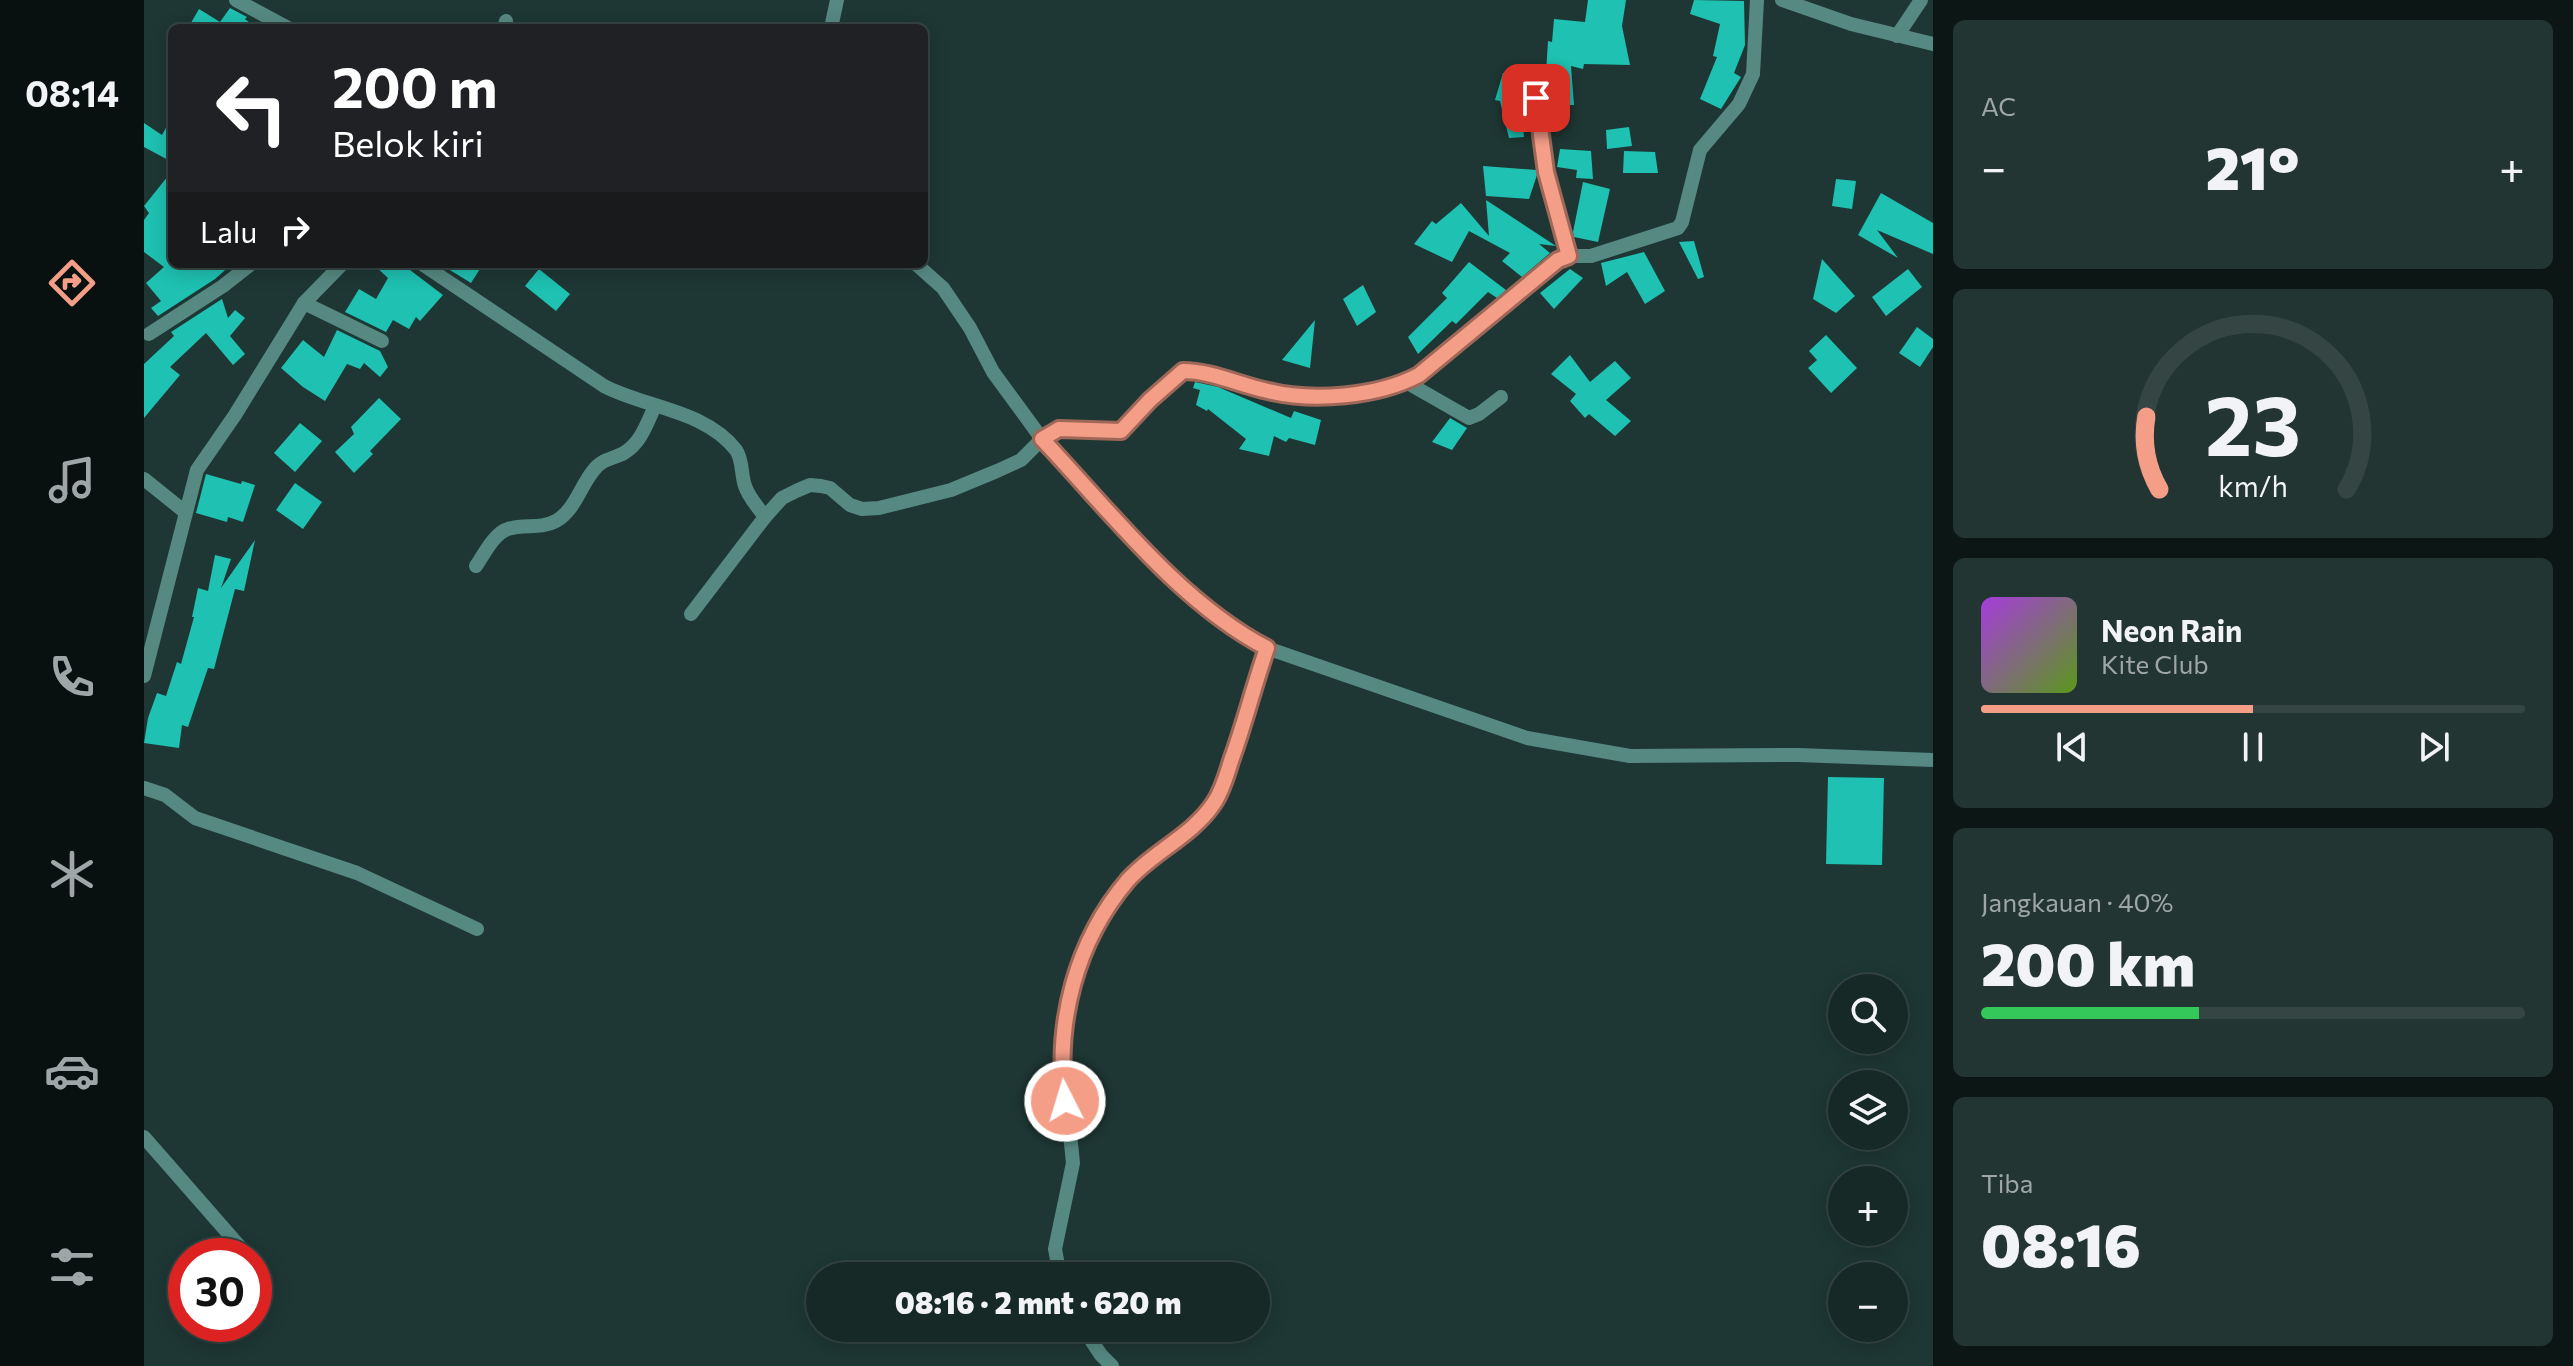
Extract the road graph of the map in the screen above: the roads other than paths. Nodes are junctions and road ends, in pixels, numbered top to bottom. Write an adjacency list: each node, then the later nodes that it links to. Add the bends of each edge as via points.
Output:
1 (236, 0): 6 (street)
2 (837, 0): 7 (street)
3 (1757, 0): 11 (street, via 1753,74 1739,104 1700,150 1678,228 1591,256)
4 (1782, 0): 8 (street)
5 (1921, 0): 8 (street)
6 (281, 24)
7 (832, 24)
8 (1897, 36): 9 (street)
9 (1933, 44)
10 (1534, 77): 11 (street, via 1546,172)
11 (1569, 256): 19 (street)
12 (246, 268): 17 (street)
13 (338, 268): 16 (street)
14 (428, 268): 21 (street, via 604,386)
15 (920, 268): 22 (street, via 943,288 993,372)
16 (304, 303): 18 (street); 24 (street, via 197,470)
17 (146, 334)
18 (382, 341)
19 (1406, 382): 20 (street, via 1469,418); 22 (street, via 1321,398 1269,392 1183,371 1121,431 1059,429)
20 (1501, 397)
21 (655, 406): 25 (street, via 702,422 728,442 739,454 748,495); 26 (street, via 641,436 623,454 594,468 560,519 544,527 508,528)
22 (1042, 439): 25 (street, via 1021,460 951,490 862,509 830,488 810,485 782,498); 28 (street, via 1175,581 1217,617)
23 (144, 479): 24 (street)
24 (185, 512): 29 (street)
25 (765, 517): 27 (street)
26 (476, 566)
27 (691, 614)
28 (1267, 648): 30 (street, via 1527,738 1630,756); 35 (street, via 1217,799 1197,824 1129,880 1091,936 1076,970 1062,1056 1073,1163 1055,1249)
29 (144, 676)
30 (1933, 760)
31 (144, 788): 32 (street, via 165,795 195,818 357,873)
32 (477, 929)
33 (144, 1137): 34 (street)
34 (232, 1238)
35 (1057, 1262)
36 (1092, 1342): 37 (street)
37 (1112, 1366)

